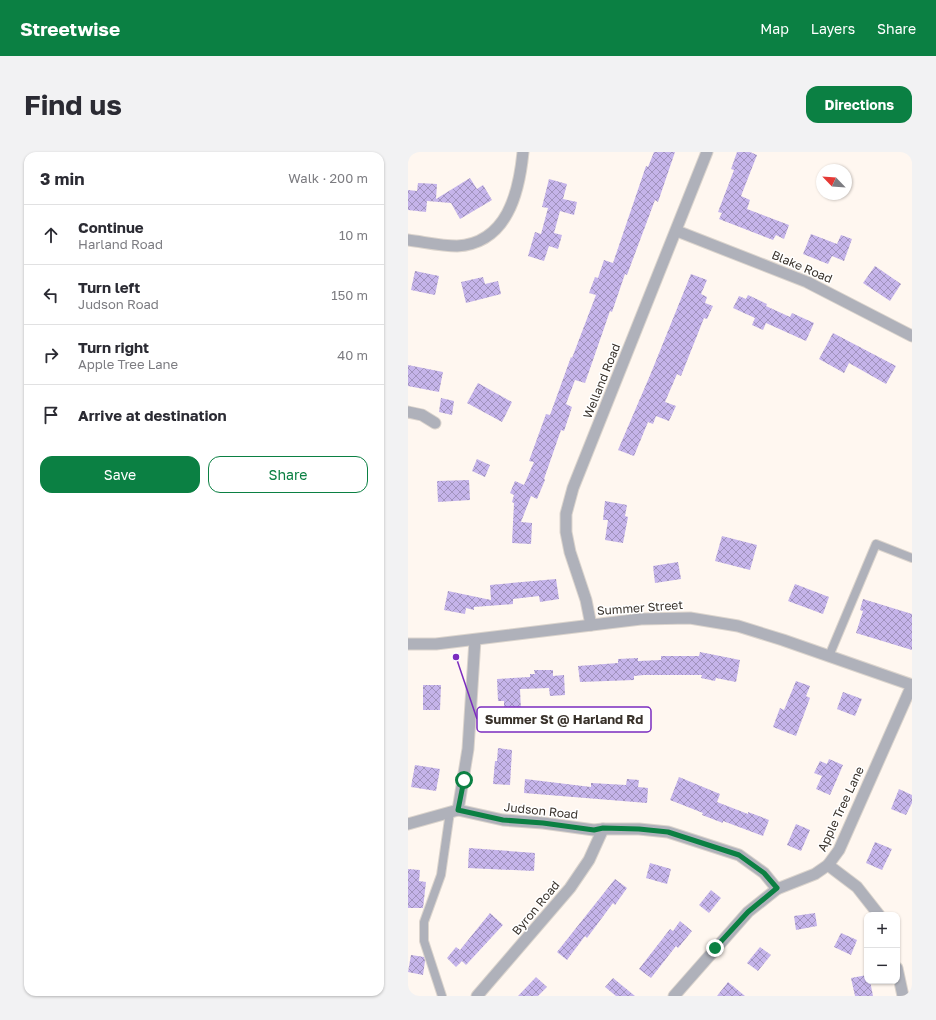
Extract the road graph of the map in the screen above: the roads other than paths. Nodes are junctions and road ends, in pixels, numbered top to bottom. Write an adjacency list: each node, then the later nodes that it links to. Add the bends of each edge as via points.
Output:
1 (523, 152): 4 (street, via 513,199 503,223 493,233 478,241 457,246)
2 (707, 152): 3 (street, Welland Road)
3 (677, 231): 5 (street, Blake Road, via 808,282); 9 (street, Welland Road, via 573,488 566,514 570,552 586,600)
4 (408, 240)
5 (912, 336)
6 (408, 412): 7 (street, via 422,415)
7 (435, 423)
8 (912, 558): 12 (lane, via 876,544)
9 (591, 625): 10 (street, Summer Street); 12 (street, Summer Street, via 641,619 690,618 738,626)
10 (474, 640): 11 (street, Summer Street); 14 (street, via 468,749)
11 (408, 644)
12 (829, 656): 13 (street, Summer Street)
13 (912, 685): 17 (street, Apple Tree Lane, via 839,850)
14 (454, 811): 15 (street, Judson Road); 16 (street, Judson Road, via 503,820 594,830); 21 (lane, via 441,875 424,922 424,941)
15 (408, 824)
16 (603, 828): 18 (street, Judson Road, via 668,832 739,855 764,873); 22 (street, Byron Road, via 588,860 570,888)
17 (828, 865): 18 (street, Apple Tree Lane, via 815,874); 19 (street, via 857,887)
18 (777, 888): 23 (street, Apple Tree Lane, via 748,912)
19 (877, 912)
20 (900, 982): 24 (street)
21 (442, 996)
22 (477, 996)
23 (674, 996)
24 (903, 996)

